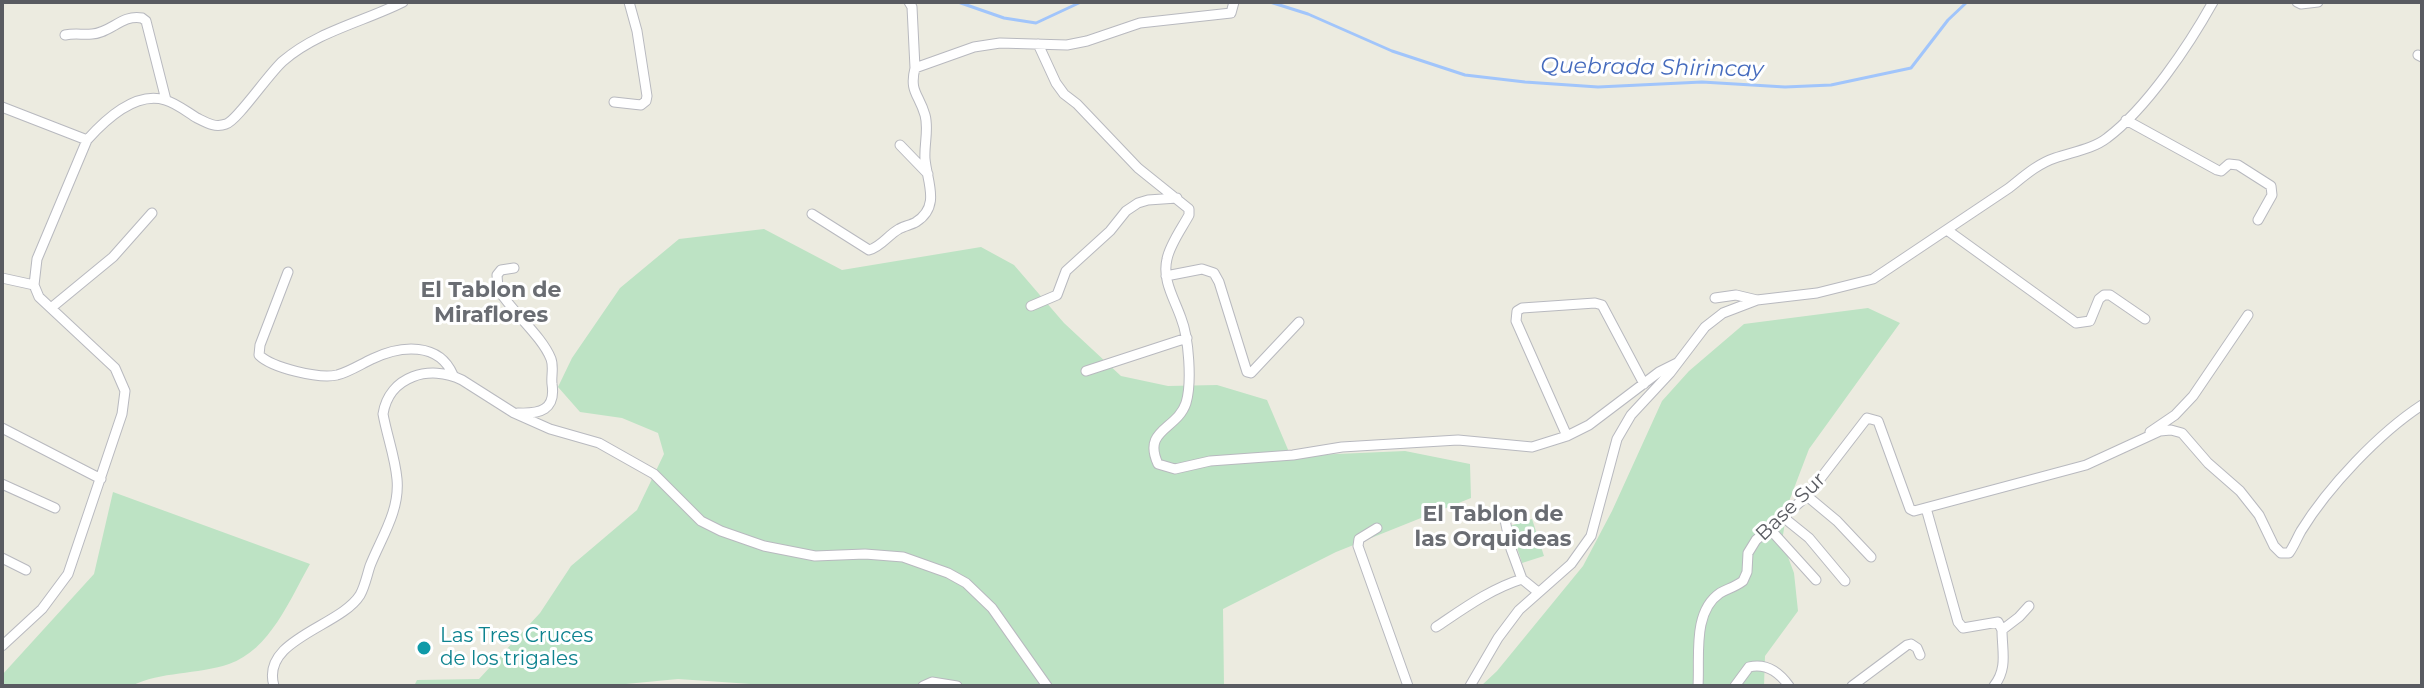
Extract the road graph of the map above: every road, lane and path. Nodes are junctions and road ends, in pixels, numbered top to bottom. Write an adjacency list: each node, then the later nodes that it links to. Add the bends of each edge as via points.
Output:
1 (403, 2): 11 (street, via 302,46 256,90 233,122 211,125)
2 (629, 2): 12 (street, via 647,96 641,105)
3 (909, 2): 10 (street)
4 (2213, 2): 14 (street, via 2188,46)
5 (2297, 2): 6 (street)
6 (2318, 2)
7 (1234, 3): 9 (street, via 1231,13 1140,23 1077,43)
8 (65, 35): 11 (street, via 93,34 128,18 142,18)
9 (1038, 44): 10 (street, via 974,47); 18 (street, via 1064,94 1138,168)
10 (915, 68): 17 (street, via 912,89 926,117)
11 (166, 100): 15 (street, via 148,98 123,108)
12 (614, 102)
13 (2, 107): 15 (street)
14 (2126, 120): 21 (street, via 2217,170 2238,165 2271,186 2272,195); 22 (street, via 2106,140 2029,171)
15 (87, 140): 27 (street, via 37,259)
16 (900, 145): 17 (street)
17 (928, 174): 20 (street, via 933,197 928,211 874,249 860,247)
18 (1177, 198): 25 (street, via 1189,215 1167,258); 30 (street, via 1138,203 1066,271 1057,295)
19 (152, 213): 31 (street, via 113,257)
20 (812, 214)
21 (2258, 220)
22 (1947, 230): 29 (street, via 1873,279); 33 (street, via 2076,323 2090,321 2104,295)
23 (514, 268): 41 (street, via 497,275 498,289 551,359 553,400 537,413)
24 (288, 272): 38 (street, via 260,345 259,355 266,362 337,375 375,357 416,349 434,352)
25 (1166, 276): 34 (street, via 1202,269 1214,273 1247,372); 35 (street)
26 (2, 278): 27 (street)
27 (34, 285): 31 (street)
28 (1715, 298): 29 (street)
29 (1757, 300): 36 (street, via 1723,313 1705,327)
30 (1031, 306)
31 (51, 308): 45 (street, via 115,368 125,391 118,433)
32 (2248, 315): 44 (street, via 2193,396)
33 (2145, 319)
34 (1299, 322)
35 (1187, 338): 37 (street); 43 (street, via 1185,406 1153,445 1158,464 1165,467 1443,441 1520,448)
36 (1679, 361): 39 (street); 60 (street, via 1617,439 1591,536 1571,564)
37 (1086, 371)
38 (453, 375): 41 (street); 66 (street, via 418,374 389,393 383,414 397,478 393,513 359,596 340,615 289,645 275,661)
39 (1644, 384): 43 (street); 43 (street, via 1602,305 1517,311 1516,321)
40 (2422, 405): 44 (street, via 2371,446 2289,553 2274,546 2240,491 2182,433 2160,431)
41 (514, 413): 69 (street, via 599,443 654,474 701,521 747,541 815,556 903,557 948,573 992,608)
42 (2, 428): 45 (street)
43 (1567, 436)
44 (2140, 438): 49 (street, via 2086,465)
45 (101, 479): 64 (street, via 68,574 42,609)
46 (2, 484): 48 (street)
47 (1807, 496): 49 (street, Base Sur, via 1867,418 1873,418 1910,509); 51 (street, Base Sur); 54 (street)
48 (55, 508)
49 (1926, 508): 63 (street, via 1958,622 1963,628 1998,622)
50 (1504, 515): 57 (street)
51 (1783, 517): 52 (street, Base Sur); 59 (street, via 1809,538)
52 (1768, 527): 58 (street); 72 (street, Base Sur, via 1748,553 1743,581 1720,593 1705,612)
53 (1377, 528): 70 (street, via 1359,539 1358,546)
54 (1871, 557)
55 (2, 558): 56 (street)
56 (26, 570)
57 (1522, 579): 60 (street); 62 (street)
58 (1816, 580)
59 (1845, 581)
60 (1538, 592): 71 (street, via 1498,638)
61 (2029, 606): 63 (street)
62 (1436, 627)
63 (2002, 630): 76 (street, via 2004,668)
64 (2, 646)
65 (1920, 655): 75 (street, via 1907,645)
66 (274, 686)
67 (923, 686): 68 (street)
68 (957, 686)
69 (1047, 686)
70 (1408, 686)
71 (1470, 686)
72 (1698, 686)
73 (1735, 686): 74 (street, via 1755,666 1766,666)
74 (1789, 686)
75 (1852, 686)
76 (1994, 686)

